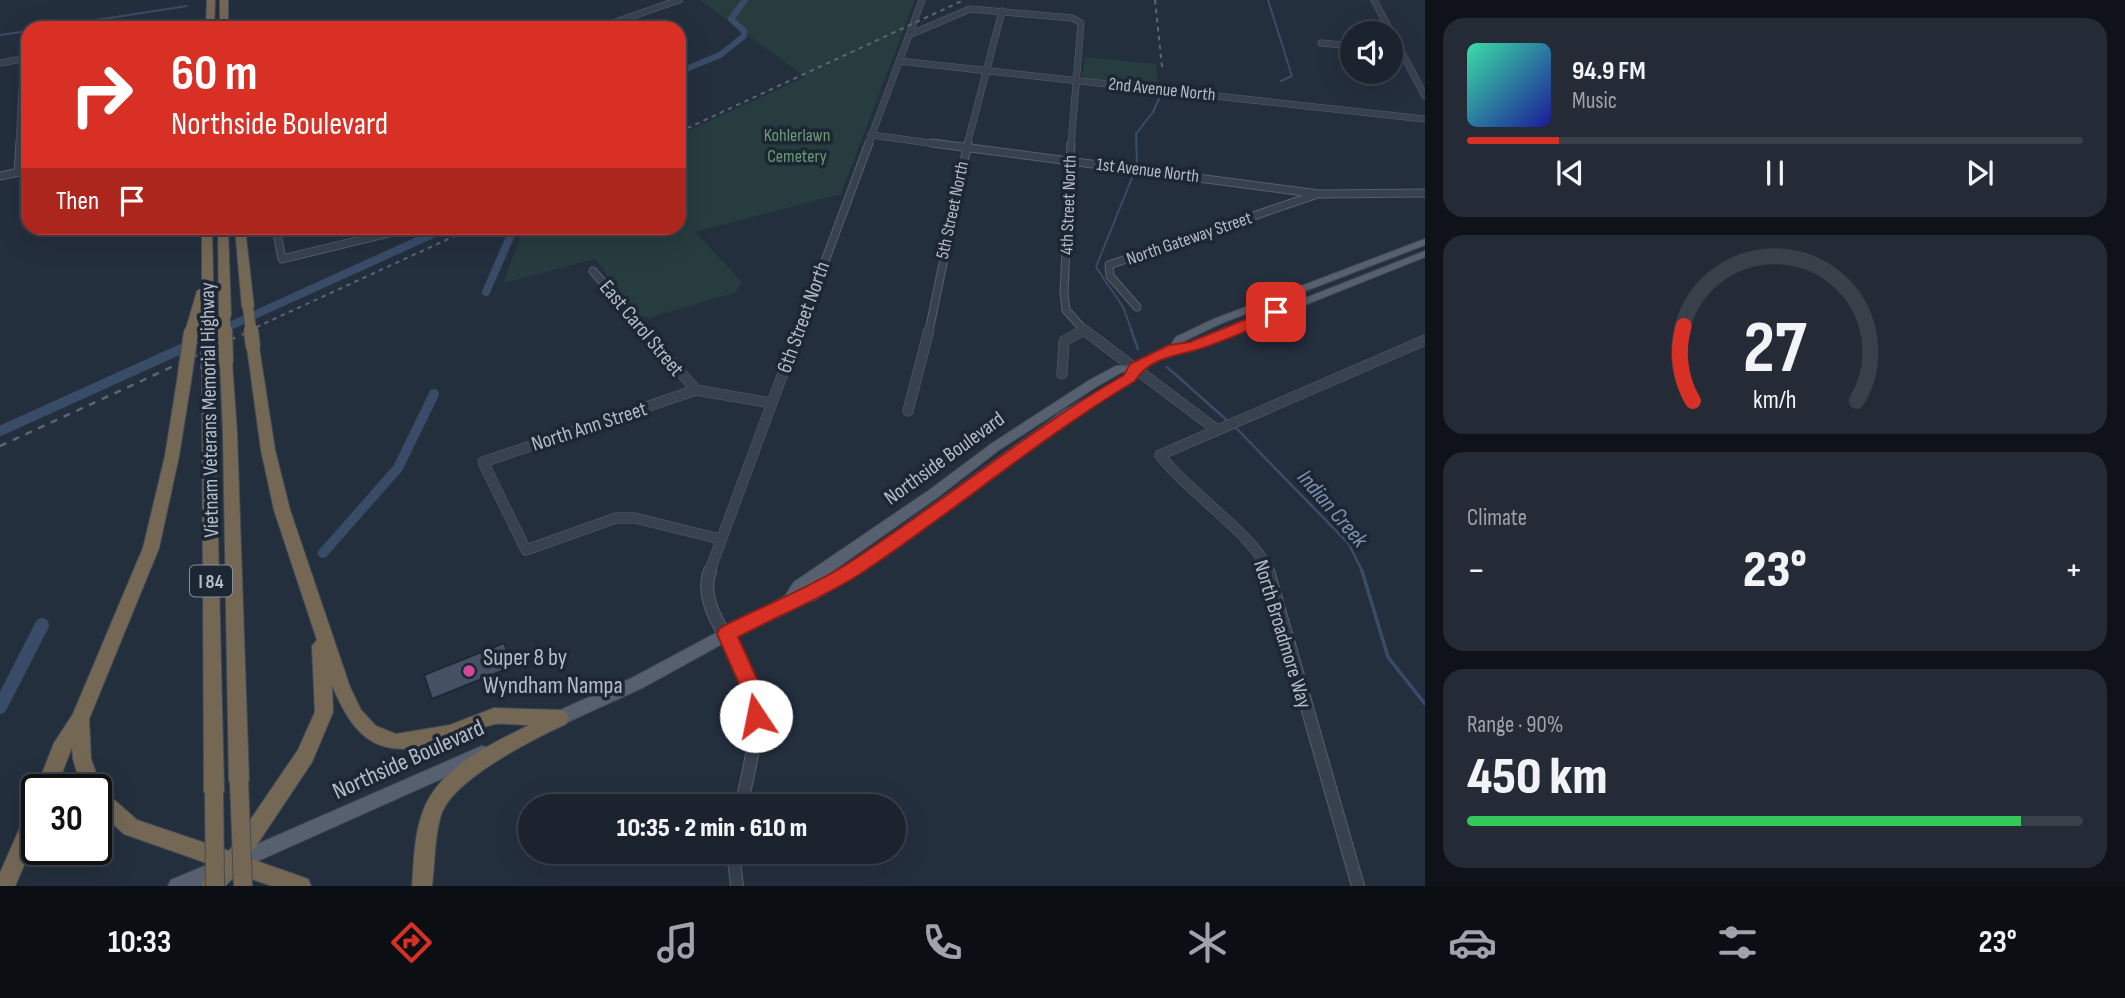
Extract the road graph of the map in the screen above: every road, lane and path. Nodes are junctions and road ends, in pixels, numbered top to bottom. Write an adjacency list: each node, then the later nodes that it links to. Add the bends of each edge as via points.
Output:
1 (211, 0): 7 (highway)
2 (678, 0): 9 (street)
3 (922, 0): 12 (street, 6th Street North)
4 (1374, 0): 10 (street)
5 (224, 2): 8 (highway)
6 (1002, 12): 11 (street, via 970,9); 19 (street, 5th Street North); 20 (street, 4th Street North, via 1078,20)
7 (210, 21)
8 (224, 21)
9 (618, 21)
10 (1385, 21)
11 (929, 28): 12 (street); 12 (street)
12 (910, 30): 17 (street, 6th Street North)
13 (1321, 43): 14 (street)
14 (1340, 45)
15 (1403, 55): 21 (street)
16 (21, 59): 18 (street)
17 (899, 61): 19 (street, 2nd Avenue North); 24 (street, 6th Street North)
18 (0, 63)
19 (983, 69): 20 (street, 2nd Avenue North); 25 (street, 5th Street North)
20 (1074, 79): 22 (street, 2nd Avenue North); 26 (street, 4th Street North)
21 (1425, 96)
22 (1425, 118)
23 (21, 129): 28 (street)
24 (871, 135): 25 (street, 1st Avenue North); 48 (street, 6th Street North)
25 (966, 147): 26 (street, 1st Avenue North); 49 (street, 5th Street North, via 925,355)
26 (1070, 160): 31 (street, 1st Avenue North); 42 (street, 4th Street North, via 1063,293 1066,310)
27 (21, 171): 28 (street)
28 (18, 172): 29 (street)
29 (0, 176)
30 (1425, 192): 31 (street, 1st Avenue North)
31 (1319, 194): 41 (street, North Gateway Street, via 1109,265 1110,276)
32 (207, 235): 40 (highway, Vietnam Veterans Memorial Highway / I 84)
33 (223, 235): 66 (highway, Vietnam Veterans Memorial Highway / I 84, bridge)
34 (241, 235): 52 (highway, bridge, via 268,450 282,510)
35 (277, 235): 36 (street, via 282,259)
36 (381, 235)
37 (1425, 242): 44 (main road, Northside Boulevard, via 1218,321 1180,339)
38 (1425, 254): 44 (main road, Northside Boulevard, via 1193,346)
39 (593, 271): 47 (street, East Carol Street)
40 (207, 279): 54 (highway, bridge, via 191,332 172,456 151,548); 65 (highway, Vietnam Veterans Memorial Highway / I 84, bridge)
41 (1137, 307)
42 (1084, 330): 45 (street, 4th Street North); 46 (street, via 1064,341)
43 (1425, 340): 50 (street, North Broadmore Way)
44 (1174, 348): 45 (main road, Northside Boulevard)
45 (1135, 368): 50 (street, 4th Street North); 53 (main road, Northside Boulevard, via 1120,369 1092,384 995,447 799,586 790,600)
46 (1062, 374)
47 (696, 390): 48 (street, East Carol Street); 51 (street, North Ann Street, via 483,461 526,550 616,518 635,518)
48 (771, 403): 51 (street, 6th Street North)
49 (908, 411)
50 (1225, 426): 70 (street, North Broadmore Way, via 1160,455 1181,484 1238,531 1266,564)
51 (719, 539): 53 (street, 6th Street North, via 706,594)
52 (317, 614): 55 (highway, via 341,687 355,716 370,732 396,741 450,733 494,716); 61 (highway, via 324,712 305,756)
53 (727, 634): 55 (main road, Northside Boulevard); 58 (street, 6th Street North, via 755,697 756,734)
54 (80, 718): 56 (highway); 57 (highway)
55 (560, 718): 61 (main road, Northside Boulevard); 68 (highway, via 472,767 449,786 431,813)
56 (52, 774)
57 (87, 774)
58 (744, 794)
59 (112, 810): 61 (highway, via 131,827)
60 (21, 849): 63 (highway)
61 (232, 864): 64 (main road, Northside Boulevard); 65 (highway); 67 (highway)
62 (734, 864): 69 (street)
63 (5, 886)
64 (177, 886)
65 (212, 886)
66 (243, 886)
67 (301, 886)
68 (422, 886)
69 (737, 886)
70 (1358, 886)

